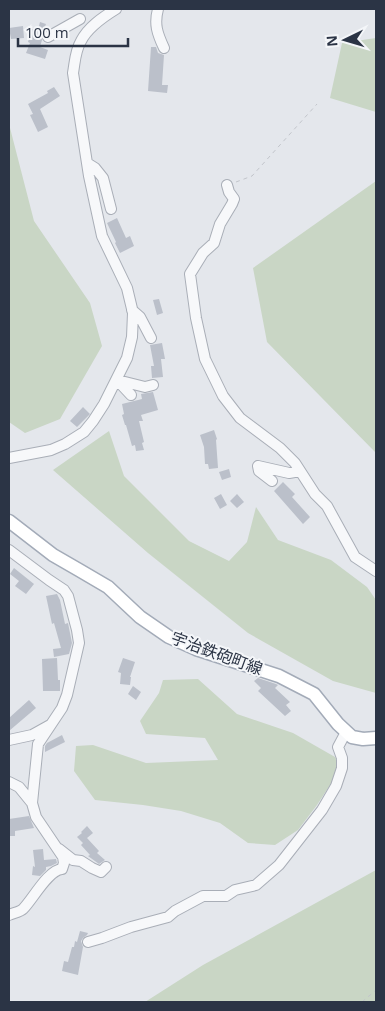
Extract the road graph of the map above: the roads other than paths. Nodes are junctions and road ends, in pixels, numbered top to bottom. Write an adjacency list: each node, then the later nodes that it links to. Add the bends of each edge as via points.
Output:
1 (116, 9): 4 (street)
2 (158, 9): 6 (street, via 155,20)
3 (79, 14): 4 (street); 5 (street)
4 (90, 29): 7 (street, via 80,42 73,73)
5 (48, 37)
6 (164, 48)
7 (87, 163): 9 (street, via 102,178); 10 (street, via 102,236 127,288)
8 (227, 185): 16 (street, via 234,199 232,204 220,224 214,243 203,253 190,274 205,359 223,396 240,418 280,448)
9 (111, 210)
10 (132, 310): 11 (street, via 140,317); 12 (street, via 132,337 127,358)
11 (151, 338)
12 (116, 380): 13 (street, via 145,387); 14 (street); 15 (street, via 84,432 51,450)
13 (153, 385)
14 (131, 395)
15 (9, 458)
16 (300, 471): 17 (street, via 289,473 258,466 259,471); 20 (street, via 327,506 355,557)
17 (272, 481)
18 (9, 522): 22 (main road, 宇治鉄砲町線, via 53,555 108,587 140,617 168,637 279,676 314,694)
19 (9, 550): 21 (street, via 64,590 75,622 79,643 67,695)
20 (376, 571)
21 (53, 723): 24 (street, via 32,735); 26 (street, via 38,744)
22 (346, 732): 23 (main road, via 352,737); 30 (street, via 338,747 342,768 322,810 279,865 256,885 235,890 226,896 203,896 168,916)
23 (376, 738)
24 (9, 740)
25 (9, 782): 26 (street, via 19,787)
26 (32, 803): 27 (street, via 36,817)
27 (58, 849): 28 (street, via 73,860 101,872); 29 (street, via 63,857 62,869 40,886 22,910)
28 (106, 867)
29 (9, 915)
30 (88, 942)

